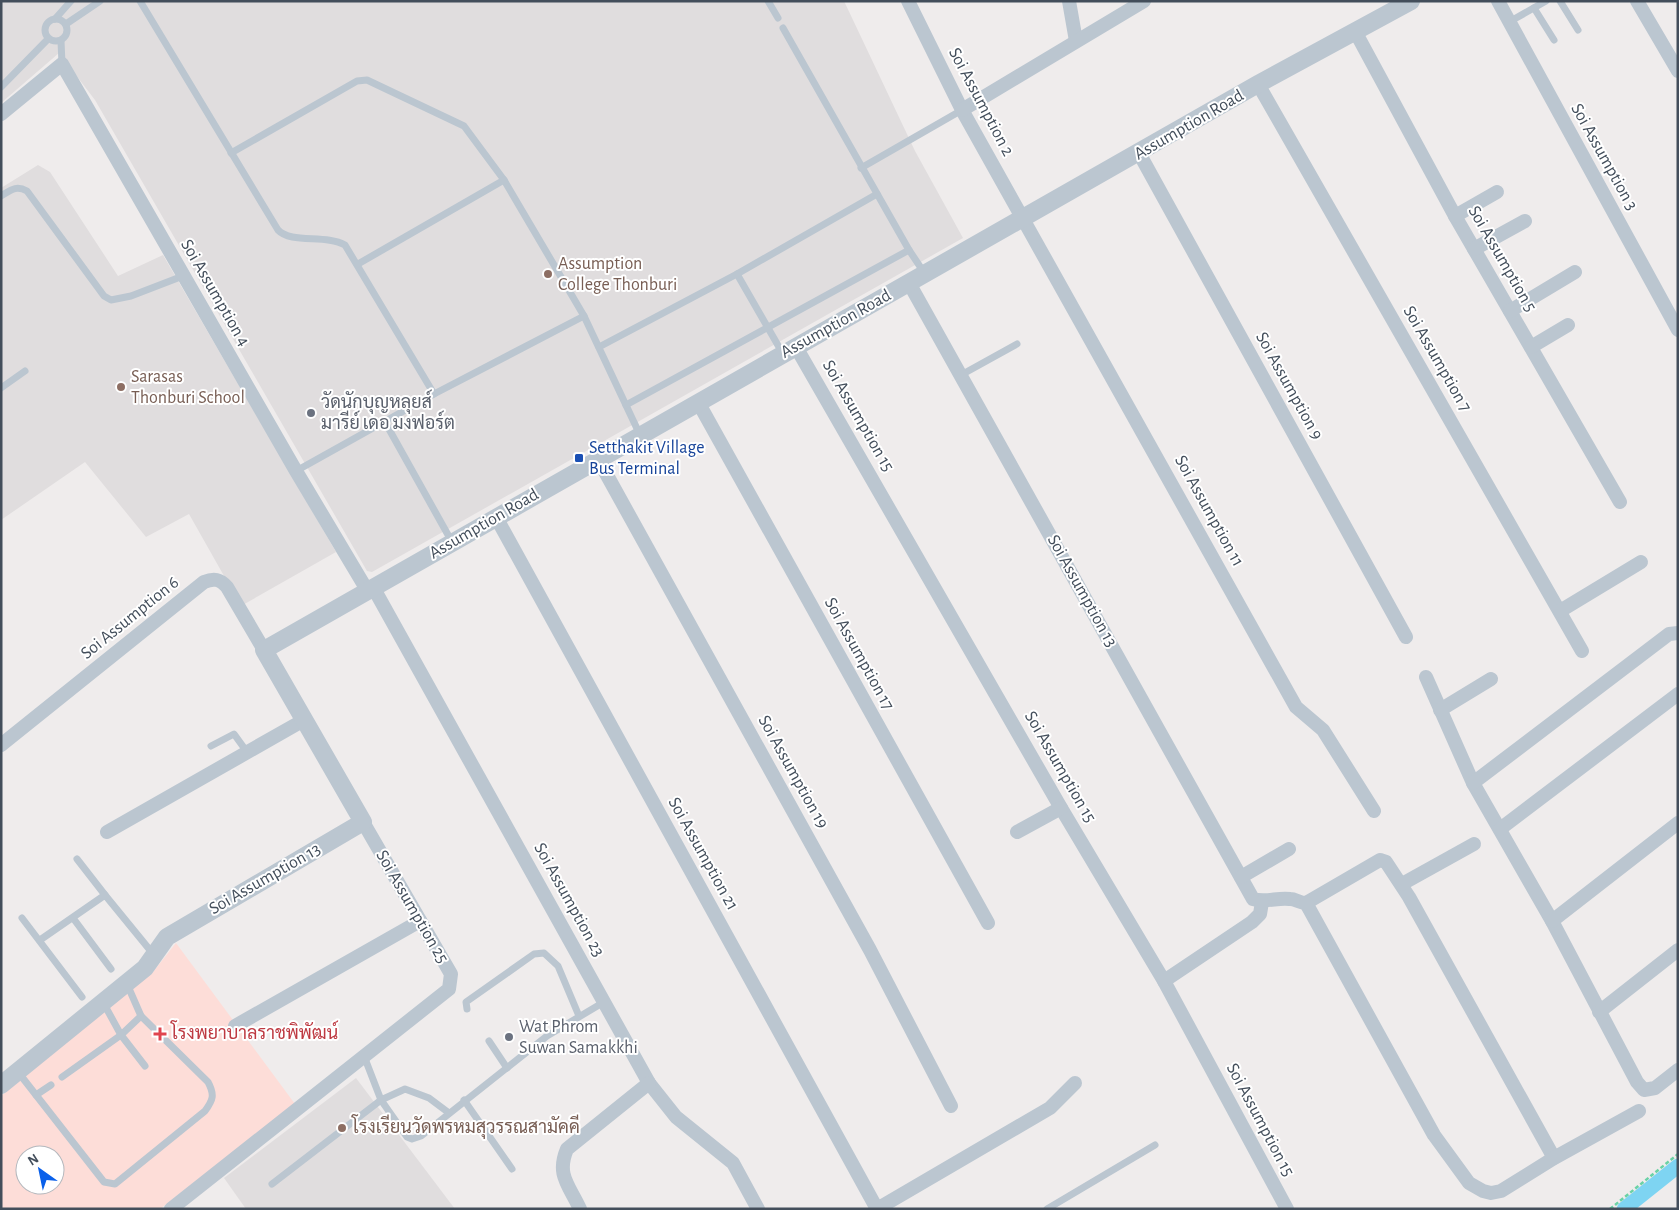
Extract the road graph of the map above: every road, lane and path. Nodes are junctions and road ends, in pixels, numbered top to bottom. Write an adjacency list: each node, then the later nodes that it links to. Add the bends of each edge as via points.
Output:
1 (71, 1): 15 (lane)
2 (100, 1): 17 (lane)
3 (140, 1): 31 (lane)
4 (768, 1): 14 (lane)
5 (908, 1): 29 (street, Soi Assumption 2)
6 (1069, 1): 24 (street)
7 (1144, 1): 24 (street)
8 (1411, 1): 20 (street, Assumption Road)
9 (1498, 1): 16 (street, Soi Assumption 3)
10 (1546, 1): 13 (lane)
11 (1560, 1): 19 (lane)
12 (1637, 1): 26 (street)
13 (1534, 8): 16 (lane); 22 (lane)
14 (778, 18)
15 (55, 19): 17 (lane); 21 (lane, via 45,27)
16 (1509, 22): 53 (street, Soi Assumption 3)
17 (66, 24): 23 (lane, via 66,37)
18 (783, 28): 33 (lane)
19 (1578, 30)
20 (1356, 33): 27 (street, Assumption Road); 38 (street, Soi Assumption 5)
21 (48, 39): 23 (lane); 28 (lane)
22 (1554, 40)
23 (61, 41): 25 (lane)
24 (1076, 41): 29 (street)
25 (62, 64): 30 (street); 47 (street, Soi Assumption 4)
26 (1678, 71)
27 (1258, 84): 32 (street, Assumption Road); 73 (street, Soi Assumption 7)
28 (1, 87)
29 (962, 110): 33 (lane); 39 (street, Soi Assumption 2)
30 (1, 114)
31 (231, 153): 34 (lane, via 356,81 367,80 464,126); 43 (lane, via 281,233 341,242)
32 (1139, 153): 39 (street, Assumption Road); 75 (street, Soi Assumption 9)
33 (861, 168): 36 (lane)
34 (504, 180): 43 (lane); 50 (lane)
35 (1497, 192): 38 (street)
36 (877, 194): 42 (lane); 45 (lane)
37 (1, 196): 47 (lane, via 14,188 27,191 104,296 111,300 131,296)
38 (1455, 216): 41 (street, Soi Assumption 5)
39 (1024, 218): 46 (street, Assumption Road); 88 (street, Soi Assumption 11, via 1296,706 1323,730)
40 (1525, 221): 41 (street)
41 (1474, 248): 49 (street, Soi Assumption 5)
42 (909, 250): 46 (lane); 52 (lane)
43 (358, 264): 61 (lane)
44 (1575, 272): 49 (street)
45 (737, 274): 52 (lane); 55 (lane)
46 (925, 275): 48 (street, Assumption Road)
47 (183, 276): 67 (street, Soi Assumption 4)
48 (910, 283): 57 (street, Assumption Road); 59 (street, Soi Assumption 13)
49 (1510, 311): 56 (street, Soi Assumption 5)
50 (584, 316): 55 (lane); 61 (lane)
51 (1568, 325): 56 (street)
52 (768, 327): 57 (lane); 63 (lane)
53 (1678, 330)
54 (1017, 344): 59 (lane)
55 (599, 347): 63 (lane)
56 (1531, 347): 68 (street, Soi Assumption 5)
57 (790, 351): 62 (street, Assumption Road); 87 (street, Soi Assumption 15)
58 (25, 371): 60 (lane)
59 (961, 375): 97 (street, Soi Assumption 13)
60 (1, 388)
61 (434, 394): 64 (lane)
62 (698, 402): 65 (street, Assumption Road); 106 (street, Soi Assumption 17)
63 (626, 406): 65 (lane)
64 (385, 422): 67 (lane); 70 (lane)
65 (640, 435): 66 (street, Assumption Road)
66 (598, 459): 69 (street, Assumption Road); 136 (street, Soi Assumption 19, via 870,950)
67 (296, 471): 72 (street, Soi Assumption 4)
68 (1620, 502)
69 (496, 517): 70 (street, Assumption Road); 147 (street, Soi Assumption 21)
70 (452, 543): 72 (street, Assumption Road)
71 (1641, 562): 73 (street)
72 (370, 589): 76 (street, Assumption Road); 114 (street, Soi Assumption 23)
73 (1560, 611): 77 (street, Soi Assumption 7)
74 (1678, 633): 86 (street, via 1669,634)
75 (1406, 637)
76 (264, 650): 82 (street, Soi Assumption 25); 83 (street, Soi Assumption 6, via 227,587 212,579 204,582)
77 (1582, 651)
78 (1426, 677): 81 (street)
79 (1492, 679): 81 (street)
80 (1678, 694): 91 (street)
81 (1440, 710): 86 (street)
82 (304, 720): 85 (street); 89 (street, Soi Assumption 25)
83 (1, 745)
84 (211, 746): 85 (lane, via 234,734)
85 (247, 752): 92 (street)
86 (1473, 783): 91 (street)
87 (1061, 808): 93 (street); 111 (street, Soi Assumption 15)
88 (1374, 811)
89 (363, 822): 104 (street, Soi Assumption 25); 109 (street, Soi Assumption 13, via 167,936)
90 (1678, 823): 105 (street)
91 (1500, 829): 105 (street)
92 (107, 832)
93 (1017, 832)
94 (1474, 844): 98 (street)
95 (1289, 849): 97 (street)
96 (77, 859): 99 (lane)
97 (1241, 877): 100 (street, Soi Assumption 13)
98 (1402, 884): 101 (street, via 1386,862 1380,860); 141 (street)
99 (105, 895): 103 (lane); 109 (lane)
100 (1258, 900): 101 (street, via 1292,898); 111 (street, via 1260,914 1252,922)
101 (1306, 903): 141 (street, via 1434,1135 1469,1183 1483,1191 1501,1191)
102 (22, 918): 107 (lane)
103 (73, 918): 107 (lane); 110 (lane)
104 (420, 921): 120 (street); 123 (street, Soi Assumption 25, via 451,974 449,989)
105 (1552, 921): 117 (street)
106 (988, 923)
107 (40, 940): 113 (lane)
108 (1678, 950): 117 (street)
109 (154, 955): 112 (street)
110 (111, 969)
111 (1164, 982): 149 (street, Soi Assumption 15)
112 (127, 984): 115 (street); 118 (lane)
113 (82, 997)
114 (604, 1002): 119 (lane); 130 (street, Soi Assumption 23)
115 (104, 1004): 121 (lane); 127 (street)
116 (467, 1009): 119 (lane, via 466,1002 534,954 544,953 558,966)
117 (1599, 1012): 126 (street, via 1644,1090 1655,1088)
118 (141, 1016): 121 (lane); 133 (lane, via 208,1082 214,1092 205,1112 116,1184 104,1182)
119 (580, 1016): 125 (lane, via 547,1036)
120 (234, 1026)
121 (121, 1036): 124 (lane); 128 (lane)
122 (489, 1041): 125 (lane)
123 (364, 1056): 134 (lane); 144 (street, Soi Assumption 25)
124 (145, 1066)
125 (507, 1068): 135 (lane)
126 (1678, 1070)
127 (18, 1072): 131 (street); 133 (lane)
128 (62, 1077)
129 (1075, 1083): 147 (street, via 1050,1108)
130 (649, 1084): 145 (street, via 567,1149 562,1172); 146 (street, Soi Assumption 23, via 676,1116 732,1163)
131 (1, 1085)
132 (51, 1085): 133 (lane)
133 (36, 1095)
134 (381, 1100): 138 (lane, via 405,1089 430,1098); 138 (lane, via 407,1138 412,1139 421,1136); 143 (lane)
135 (464, 1100): 138 (lane); 142 (lane)
136 (951, 1106)
137 (1639, 1111): 141 (street)
138 (449, 1113)
139 (1154, 1145): 148 (lane)
140 (1678, 1154): 150 (path)
141 (1554, 1158)
142 (512, 1169)
143 (272, 1184)
144 (171, 1209)
145 (580, 1209)
146 (758, 1209)
147 (877, 1209)
148 (1047, 1209)
149 (1287, 1209)
150 (1610, 1209)

